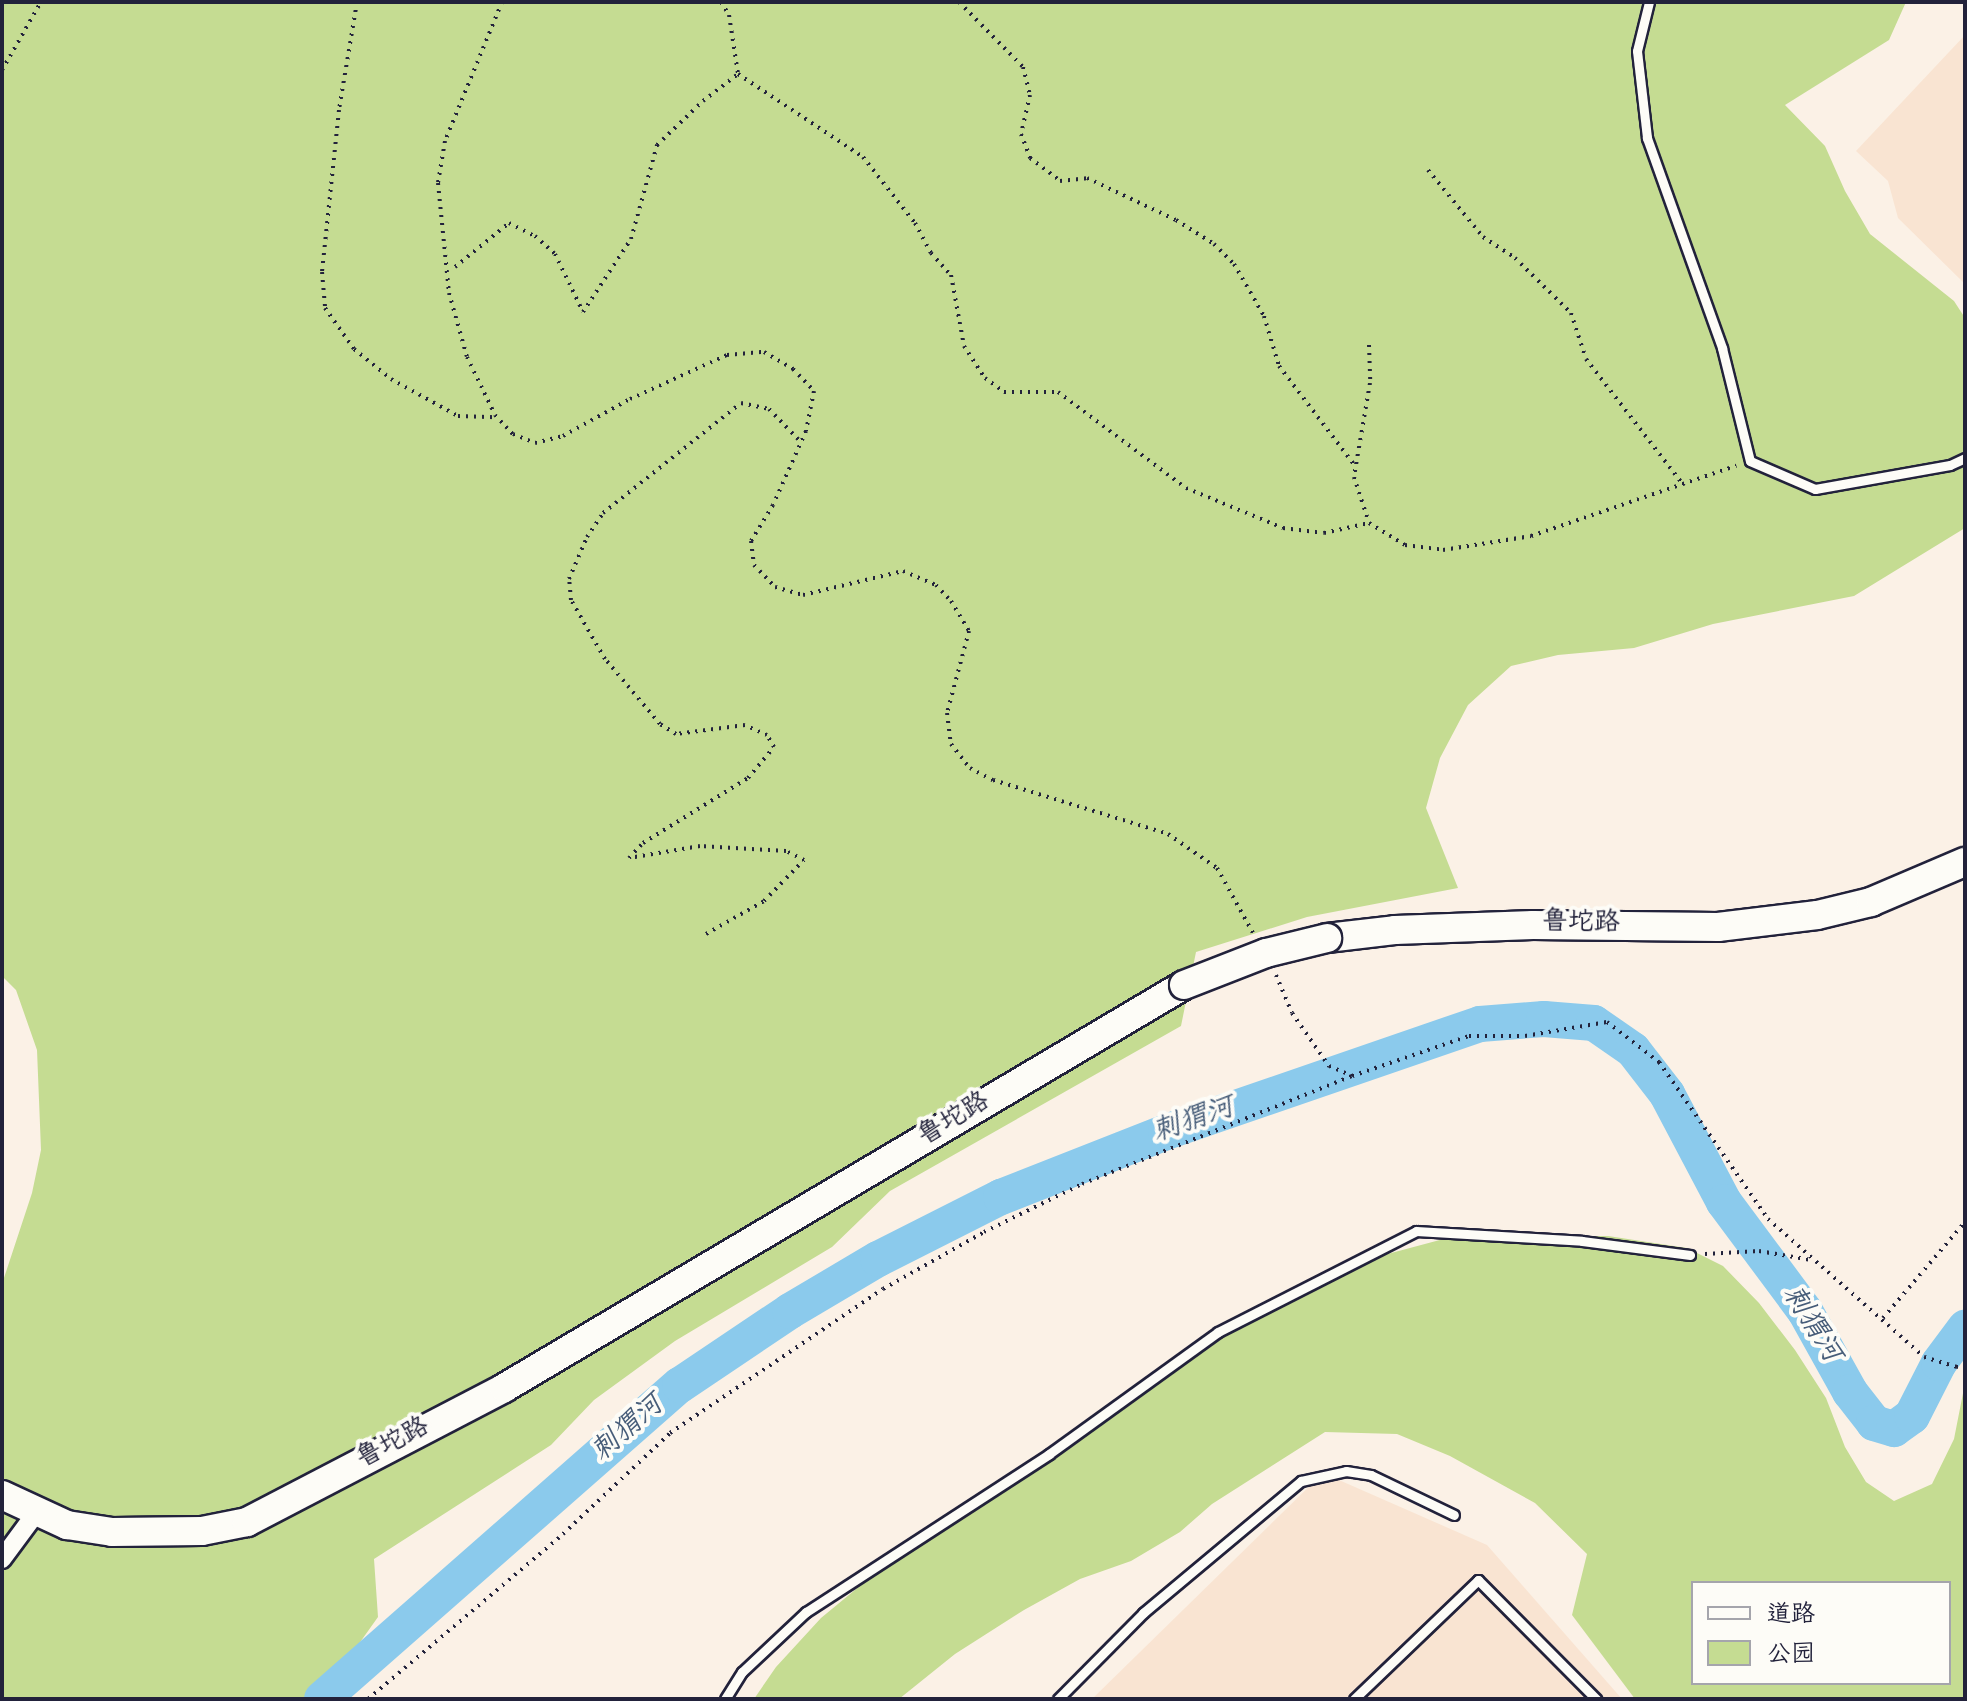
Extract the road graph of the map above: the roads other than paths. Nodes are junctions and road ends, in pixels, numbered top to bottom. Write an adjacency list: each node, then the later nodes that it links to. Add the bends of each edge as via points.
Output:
1 (1649, 2): 2 (lane, via 1637,51 1647,138 1722,348 1750,461 1815,489)
2 (1965, 458)
3 (1965, 862): 6 (main road, 鲁坨路, bridge, via 1871,902 1788,919 1718,927 1395,930 1327,938 1266,953 1184,985 504,1388 247,1522 202,1531 112,1532 67,1525)
4 (1690, 1255): 9 (lane, via 1582,1241 1416,1231 1218,1332 1049,1454 806,1612 742,1672)
5 (2, 1495): 6 (main road, 鲁坨路)
6 (36, 1513): 8 (street)
7 (1454, 1515): 10 (lane, via 1371,1475 1346,1471 1301,1481 1143,1613)
8 (2, 1559)
9 (725, 1699)
10 (1058, 1699)
11 (1354, 1699): 12 (lane, via 1478,1580)
12 (1596, 1699)

